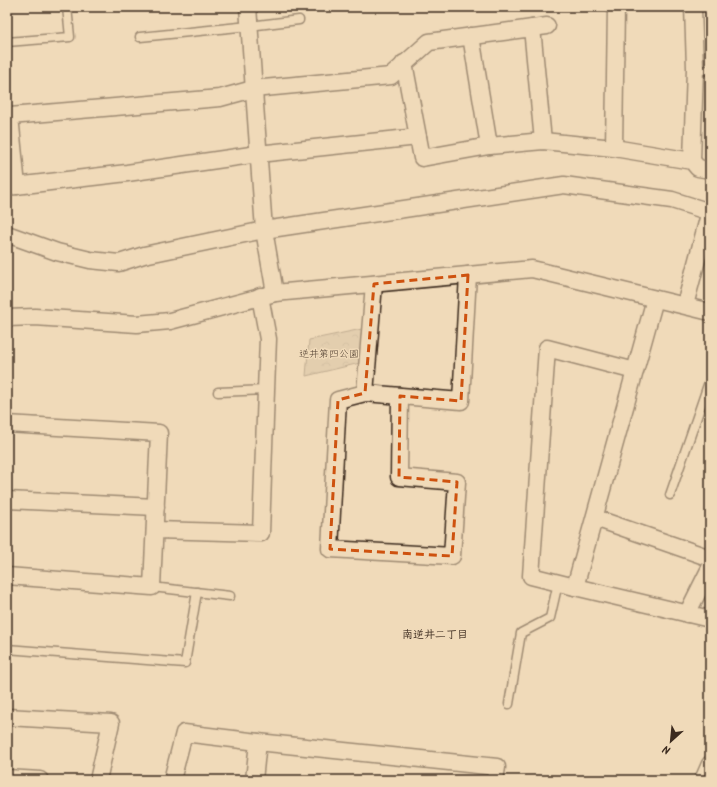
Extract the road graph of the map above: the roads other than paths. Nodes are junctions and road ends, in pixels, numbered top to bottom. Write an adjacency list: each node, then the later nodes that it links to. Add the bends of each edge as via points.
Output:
1 (67, 7): 9 (lane, via 70,37)
2 (248, 7): 6 (street)
3 (616, 7): 16 (street)
4 (693, 7): 11 (street)
5 (299, 20): 6 (lane)
6 (249, 26): 8 (lane); 12 (street)
7 (471, 36): 10 (street, via 429,42); 14 (street, via 539,27); 15 (street)
8 (140, 37)
9 (7, 42)
10 (404, 63): 12 (street, via 391,76); 13 (street)
11 (702, 69): 18 (street)
12 (253, 89): 17 (street); 20 (street, via 220,98 10,116)
13 (418, 137): 15 (street, via 422,158); 17 (street)
14 (543, 140): 15 (street); 16 (street)
15 (489, 146)
16 (614, 148): 18 (street)
17 (258, 154): 20 (street); 22 (street)
18 (692, 161): 19 (street, via 698,168)
19 (710, 170)
20 (12, 187)
21 (710, 212): 22 (street, via 672,200 564,185); 28 (street)
22 (264, 230): 23 (street, via 144,255 119,263 90,260 57,252); 26 (street)
23 (7, 234)
24 (468, 275): 25 (street); 27 (street, via 532,269); 36 (street, via 461,401)
25 (374, 284): 26 (street); 35 (street)
26 (267, 294): 30 (street, via 170,321 137,324 35,317); 33 (street)
27 (655, 299): 28 (street); 31 (street)
28 (685, 305): 29 (street)
29 (710, 312)
30 (7, 318)
31 (635, 370): 41 (street); 46 (street, via 547,348 531,576)
32 (710, 379): 38 (lane)
33 (266, 390): 34 (lane); 42 (street, via 262,533)
34 (218, 392)
35 (365, 394): 36 (street); 36 (street, via 338,400 330,549 452,556 457,482 399,476)
36 (400, 396)
37 (7, 424): 40 (street, via 159,433)
38 (670, 495)
39 (7, 500): 40 (street)
40 (156, 507): 42 (street)
41 (595, 518): 43 (street); 48 (street)
42 (155, 530): 47 (street)
43 (710, 558)
44 (710, 568): 51 (street)
45 (7, 576): 47 (street)
46 (558, 583): 48 (street); 54 (lane, via 550,618 521,633)
47 (152, 587): 49 (lane)
48 (575, 587): 51 (street)
49 (197, 592): 50 (lane); 53 (lane, via 186,663)
50 (230, 596)
51 (687, 614): 52 (street)
52 (710, 619)
53 (7, 649)
54 (509, 704)
55 (7, 717): 60 (street, via 111,724)
56 (258, 742): 61 (street, via 184,733); 62 (street); 63 (street, via 497,767)
57 (710, 764): 64 (street)
58 (7, 778): 59 (street)
59 (40, 780)
60 (98, 780)
61 (172, 780)
62 (254, 780)
63 (495, 780)
64 (703, 780)

